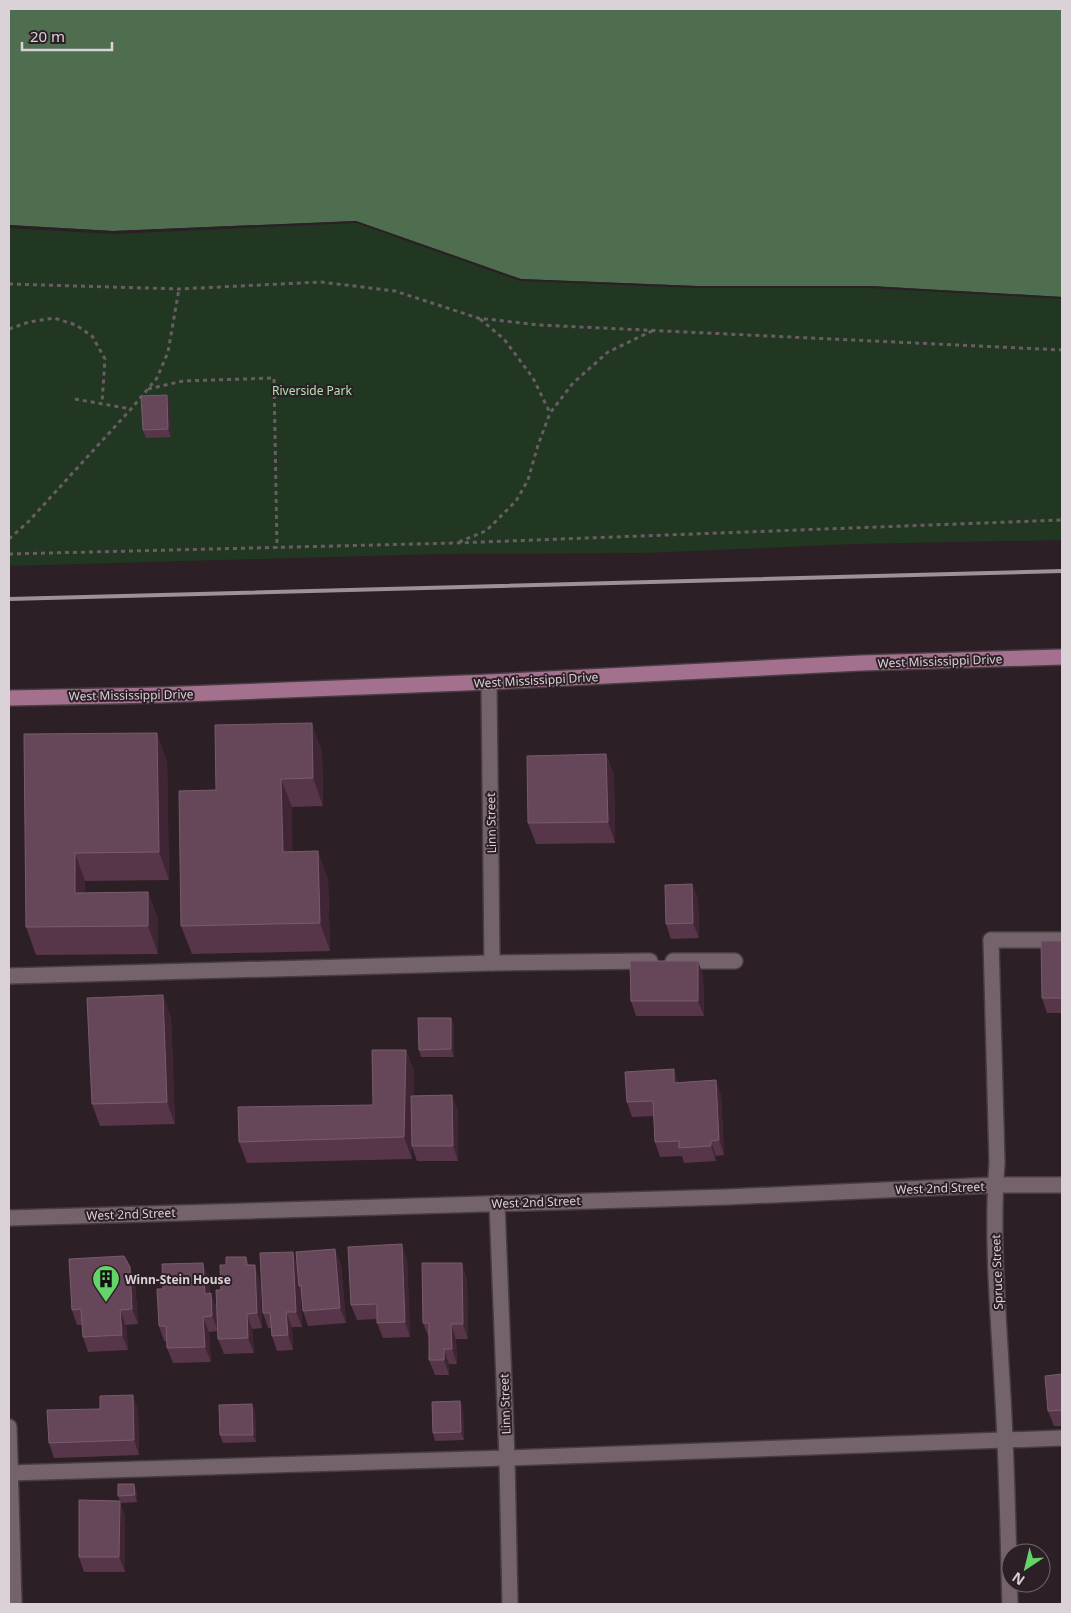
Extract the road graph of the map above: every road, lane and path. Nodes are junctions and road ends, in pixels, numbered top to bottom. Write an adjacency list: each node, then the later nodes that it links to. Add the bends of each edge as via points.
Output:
1 (9, 284): 2 (path)
2 (179, 289): 3 (path, via 321,282 395,291); 7 (path, via 168,352 157,378)
3 (478, 318): 5 (path, via 539,325); 11 (path, via 504,339 533,378)
4 (9, 329): 9 (path, via 54,318 76,325 92,336 105,359)
5 (654, 330): 6 (path); 11 (path, via 608,352 573,383)
6 (1062, 350)
7 (148, 389): 10 (path); 15 (path, via 183,380 274,378)
8 (74, 399): 9 (path)
9 (102, 403): 10 (path)
10 (132, 409): 13 (path)
11 (550, 413): 14 (path, via 528,480 516,501 486,531)
12 (1062, 520): 14 (path)
13 (9, 539)
14 (456, 543): 15 (path)
15 (277, 548): 16 (path)
16 (9, 554)
17 (1062, 657): 18 (main road, West Mississippi Drive, via 861,663)
18 (489, 682): 19 (main road, West Mississippi Drive, via 159,696); 22 (street, Linn Street)
19 (9, 698)
20 (1062, 940): 24 (street, Spruce Street, via 991,940)
21 (735, 961): 22 (street)
22 (492, 963): 23 (street)
23 (9, 976)
24 (995, 1185): 25 (street, West 2nd Street); 26 (street, West 2nd Street); 30 (street, Spruce Street, via 996,1280)
25 (1062, 1185)
26 (497, 1203): 27 (street, West 2nd Street); 31 (street, Linn Street)
27 (9, 1218)
28 (9, 1427): 32 (street)
29 (1062, 1438): 30 (street)
30 (1006, 1440): 31 (street); 35 (street, Spruce Street)
31 (507, 1458): 32 (street); 34 (street, Linn Street)
32 (9, 1473): 33 (street)
33 (14, 1604)
34 (510, 1604)
35 (1010, 1604)

